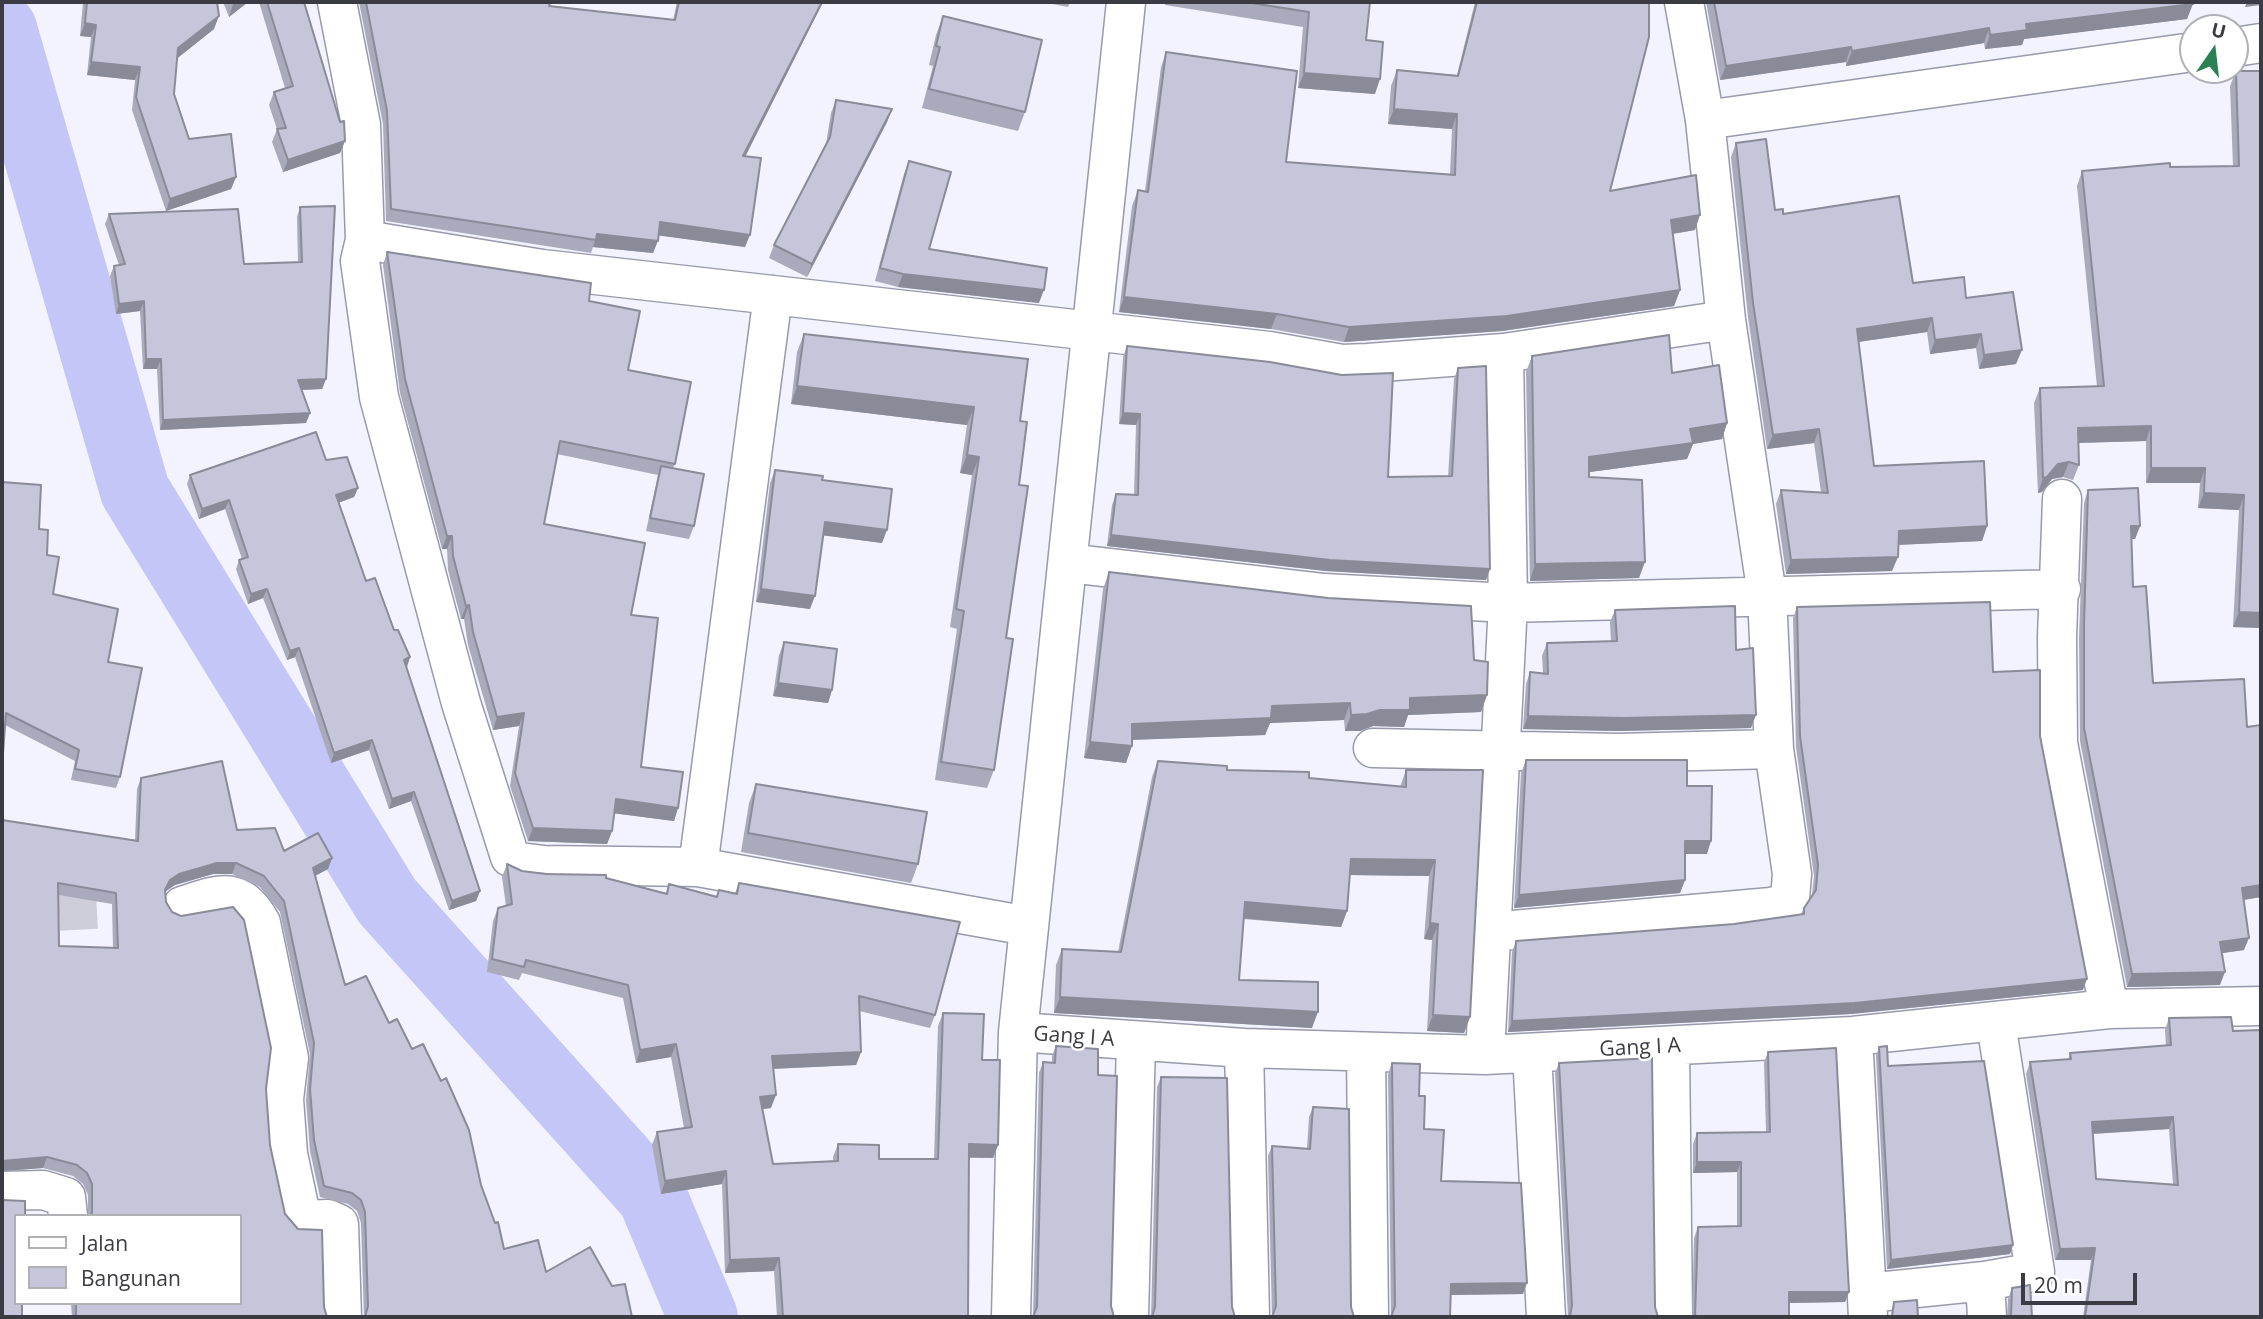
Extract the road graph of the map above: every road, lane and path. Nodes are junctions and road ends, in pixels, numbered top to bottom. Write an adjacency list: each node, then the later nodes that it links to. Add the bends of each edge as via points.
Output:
1 (337, 2): 6 (street, via 361,125)
2 (1126, 2): 9 (street)
3 (1684, 2): 5 (street)
4 (2179, 54): 5 (street)
5 (1705, 120): 8 (street)
6 (365, 240): 7 (street, via 542,269); 19 (street, via 362,275 379,397 506,850 520,862 544,866)
7 (773, 295): 9 (street); 19 (street)
8 (1726, 320): 10 (street); 14 (street)
9 (1090, 331): 10 (street, via 1342,364); 12 (street)
10 (1504, 353): 15 (street)
11 (2062, 499): 13 (street)
12 (1068, 563): 15 (street, via 1324,593); 21 (street)
13 (2061, 589): 14 (street); 24 (street, via 2058,743)
14 (1767, 595): 15 (street); 17 (street)
15 (1508, 603): 18 (street)
16 (1373, 748): 18 (street)
17 (1774, 749): 18 (street); 22 (street, via 1792,874 1790,898 1784,904)
18 (1501, 752): 22 (street)
19 (698, 867): 21 (street)
20 (182, 905): 38 (street, via 242,897 261,923 289,1058 284,1099 293,1188 302,1220 328,1219 339,1224)
21 (1028, 926): 26 (street)
22 (1491, 932): 33 (street)
23 (2261, 1006): 24 (street, Gang I A)
24 (2109, 1009): 25 (street, Gang I A)
25 (1996, 1023): 27 (street, Gang I A); 36 (street, via 2035,1272)
26 (1018, 1032): 28 (street, Gang I A); 39 (street)
27 (1853, 1036): 29 (street, Gang I A); 37 (street)
28 (1136, 1041): 30 (street, Gang I A); 40 (street)
29 (1670, 1047): 31 (street, Gang I A); 44 (street)
30 (1244, 1048): 32 (street, Gang I A); 41 (street)
31 (1532, 1053): 33 (street, Gang I A); 43 (street)
32 (1366, 1054): 33 (street, Gang I A); 42 (street)
33 (1485, 1055)
34 (2, 1191): 35 (street, via 56,1191 66,1197)
35 (68, 1214)
36 (1986, 1299): 37 (street)
37 (1867, 1305)
38 (342, 1317)
39 (1019, 1317)
40 (1129, 1317)
41 (1251, 1317)
42 (1369, 1317)
43 (1546, 1317)
44 (1673, 1317)

